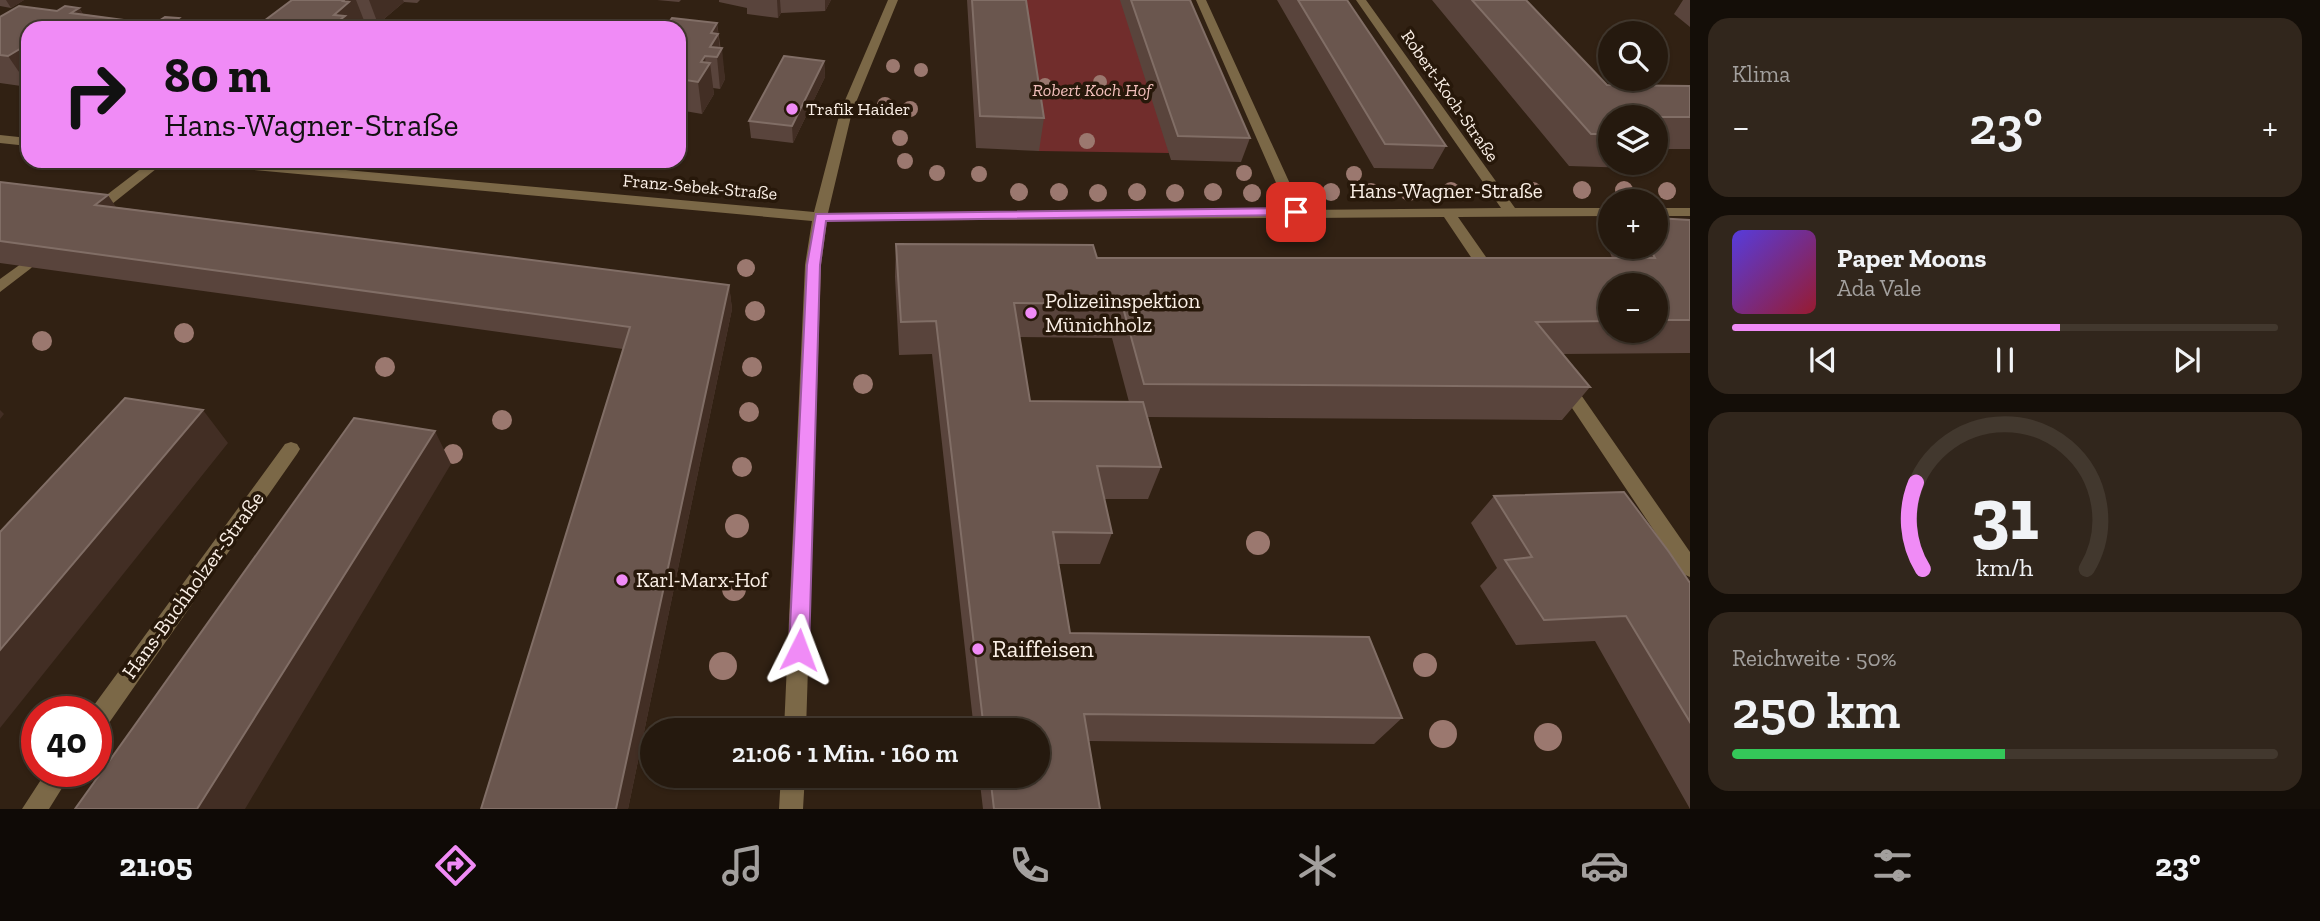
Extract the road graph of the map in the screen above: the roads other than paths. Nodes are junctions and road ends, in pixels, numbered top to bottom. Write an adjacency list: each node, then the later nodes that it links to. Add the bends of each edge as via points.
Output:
1 (892, 0): 15 (street, via 846,112)
2 (1200, 0): 8 (street)
3 (1361, 0): 13 (street, Robert-Koch-Straße)
4 (0, 139): 5 (street)
5 (21, 141)
6 (150, 168): 14 (street)
7 (318, 168): 15 (street, Franz-Sebek-Straße)
8 (1296, 212): 12 (street, Hans-Wagner-Straße); 15 (street, Hans-Wagner-Straße)
9 (1598, 212): 13 (street, Hans-Wagner-Straße)
10 (1668, 212): 11 (street)
11 (1690, 212)
12 (1448, 213): 13 (street, Hans-Wagner-Straße); 18 (street)
13 (1511, 213)
14 (90, 215)
15 (820, 217): 23 (street, via 813,265)
16 (25, 266): 17 (street)
17 (0, 287)
18 (1502, 292)
19 (1553, 366): 21 (street)
20 (290, 449): 22 (street, Hans-Buchholzer-Straße)
21 (1690, 569)
22 (112, 699)
23 (795, 718)
24 (49, 787): 26 (street)
25 (792, 788): 27 (street)
26 (34, 809)
27 (791, 809)

